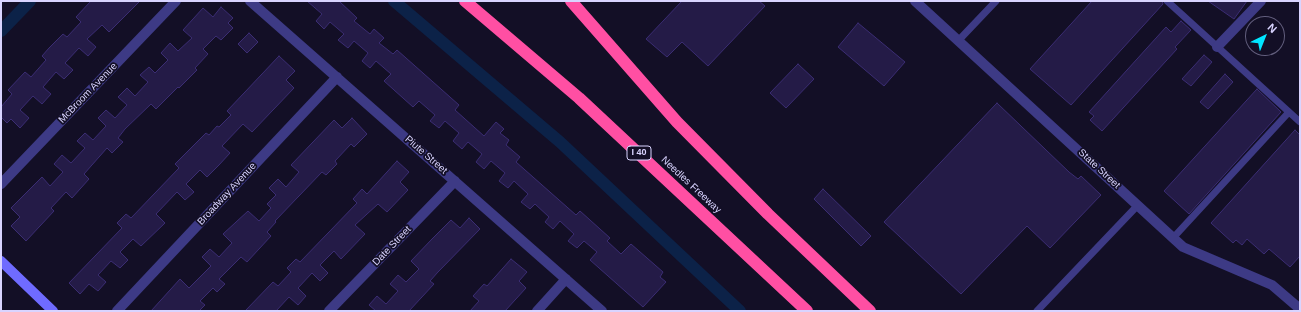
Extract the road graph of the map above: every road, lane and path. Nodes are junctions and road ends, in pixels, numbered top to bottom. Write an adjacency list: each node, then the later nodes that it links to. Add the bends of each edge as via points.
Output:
1 (176, 1): 15 (street, McBroom Avenue)
2 (250, 1): 11 (street, Piute Street)
3 (465, 1): 26 (highway, Needles Freeway / I 40, via 579,98)
4 (571, 1): 27 (highway, via 687,132)
5 (915, 1): 9 (street, State Street)
6 (996, 1): 9 (lane)
7 (1166, 1): 10 (lane)
8 (1261, 1): 10 (street)
9 (958, 41): 16 (street, State Street)
10 (1217, 47): 12 (lane)
11 (337, 78): 14 (street, Piute Street); 22 (street, Broadway Avenue)
12 (1289, 112): 13 (lane); 17 (lane)
13 (1300, 122)
14 (455, 181): 19 (street, Piute Street); 23 (street, Date Street)
15 (1, 184)
16 (1138, 205): 17 (street, State Street); 28 (lane)
17 (1173, 238): 20 (street, State Street, via 1183,247 1272,285)
18 (1, 261): 21 (main road)
19 (566, 279): 24 (street); 25 (street, Piute Street)
20 (1300, 309)
21 (53, 311)
22 (117, 311)
23 (329, 311)
24 (537, 311)
25 (602, 311)
26 (807, 311)
27 (870, 311)
28 (1037, 311)

